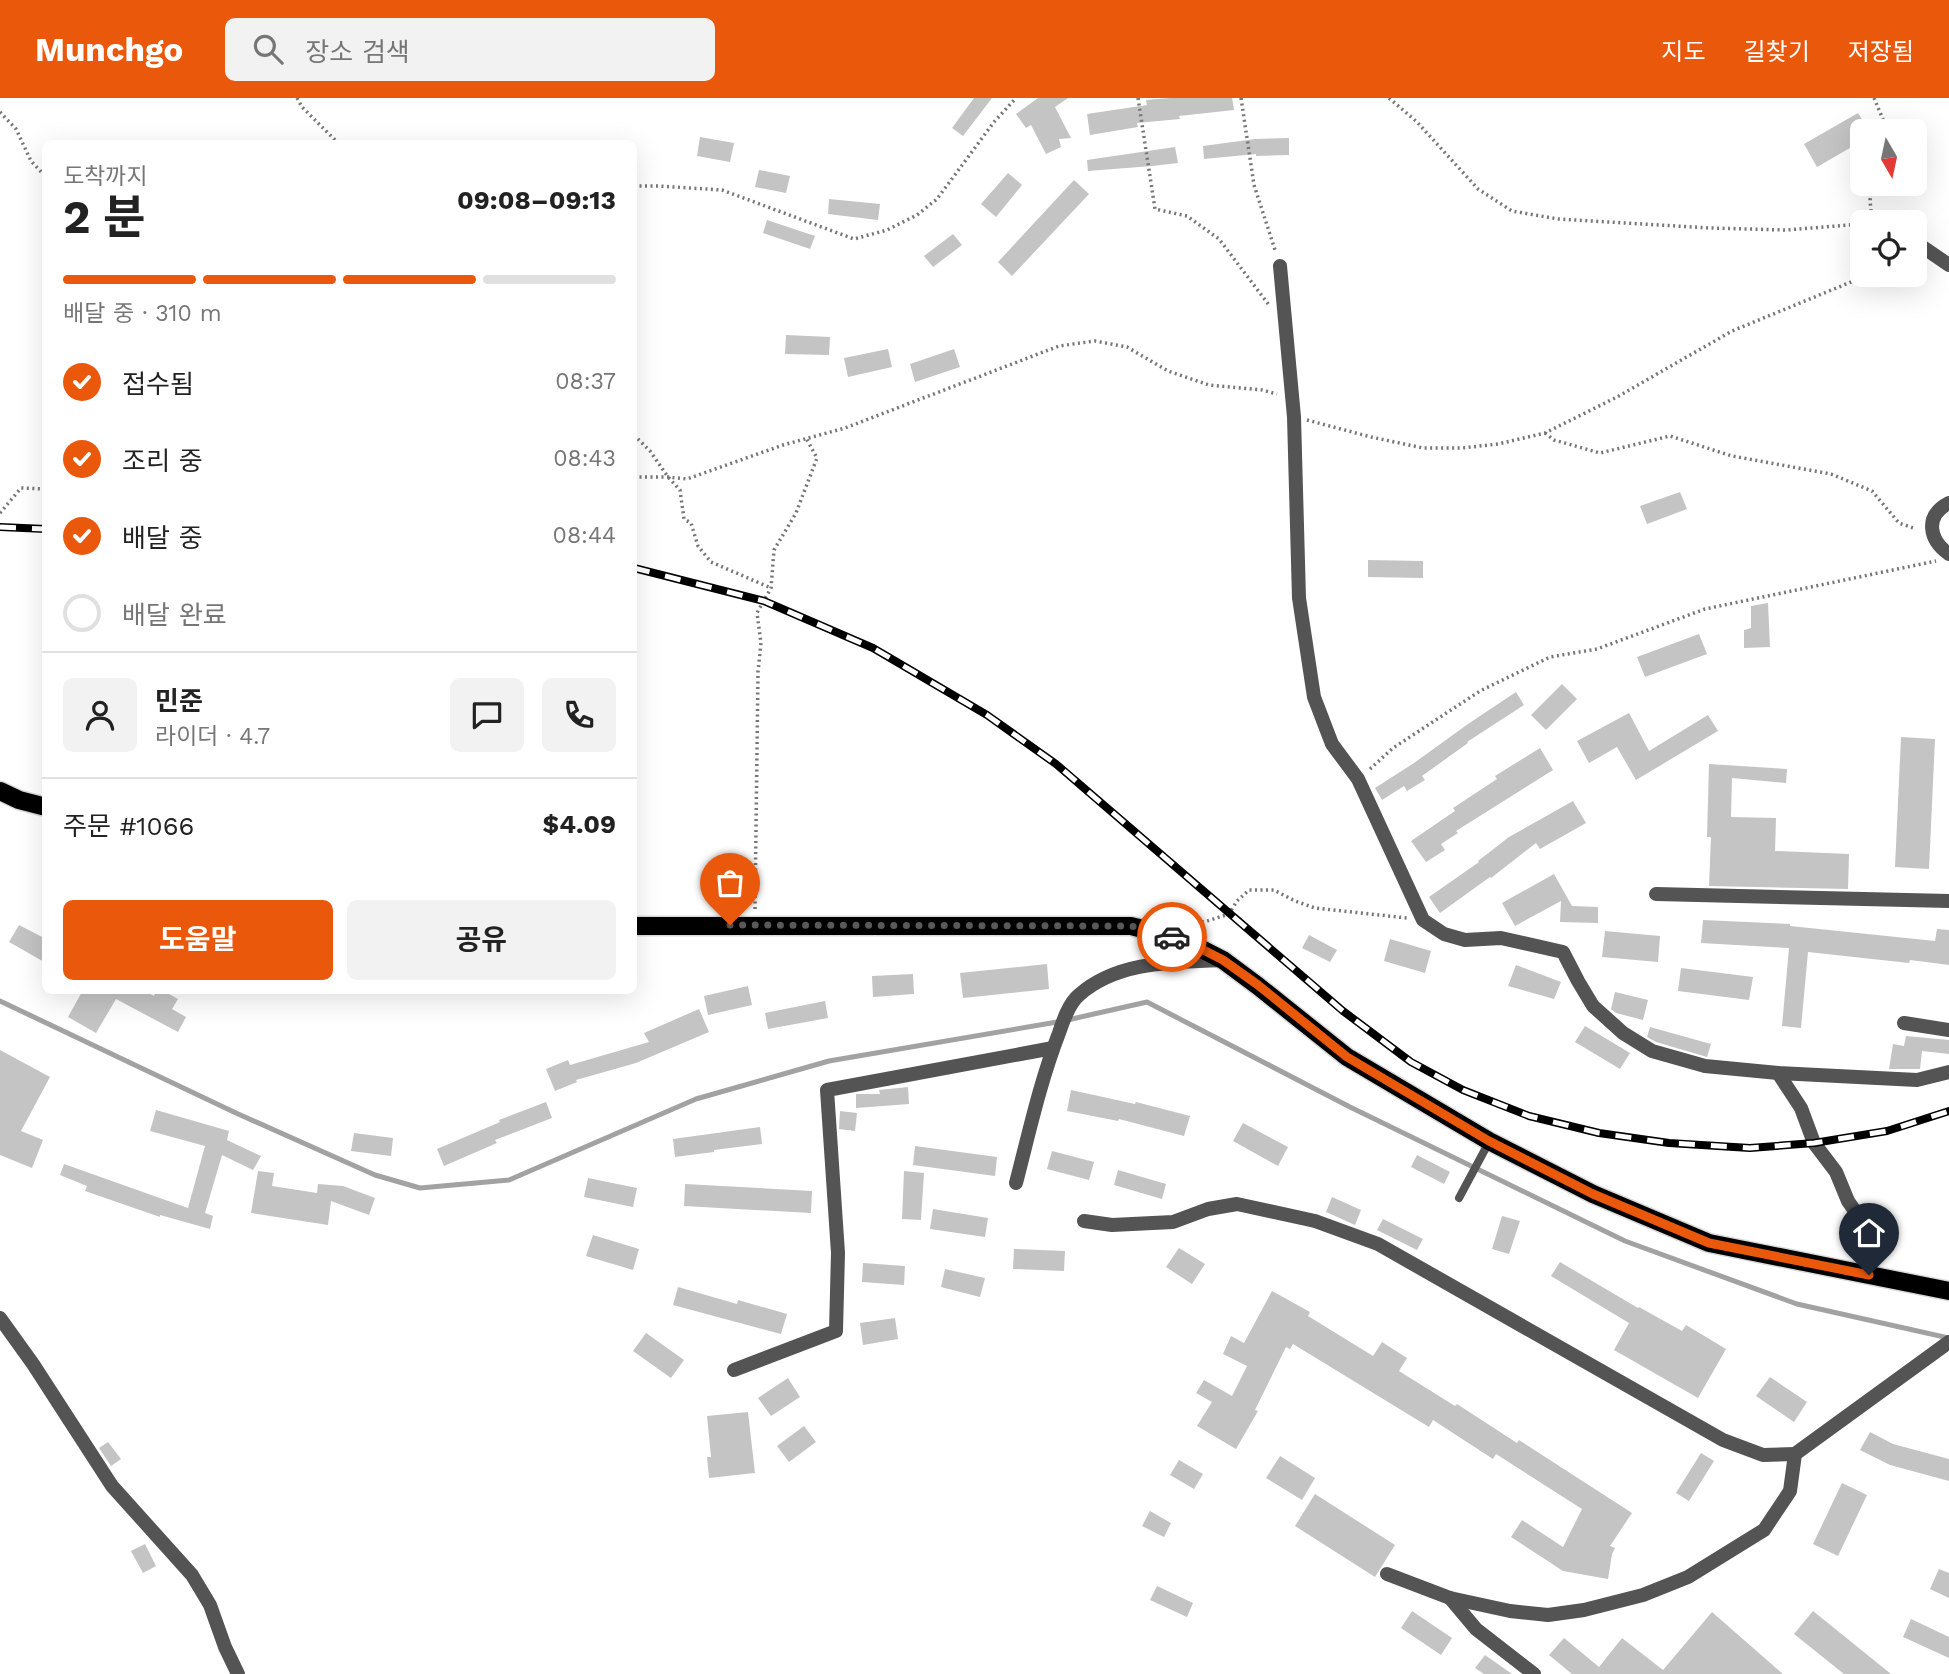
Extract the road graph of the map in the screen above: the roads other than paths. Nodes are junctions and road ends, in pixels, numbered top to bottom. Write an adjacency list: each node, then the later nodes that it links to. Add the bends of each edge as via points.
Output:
1 (1927, 250): 3 (street)
2 (1280, 265): 16 (street, via 1294,417 1299,598 1314,697 1332,744 1358,779 1423,920 1444,934 1465,940 1501,938 1563,952 1593,1006 1652,1051 1705,1066)
3 (1949, 265)
4 (1949, 503): 5 (street, via 1933,518 1931,535)
5 (1944, 557)
6 (0, 791): 7 (main road)
7 (42, 806)
8 (1656, 894): 9 (street)
9 (1949, 901)
10 (637, 926): 11 (main road, via 1131,926 1182,939)
11 (1223, 960): 14 (street, via 1168,962 1099,981 1076,996); 17 (main road, via 1347,1057)
12 (1904, 1023): 13 (street)
13 (1949, 1030)
14 (1053, 1048): 18 (street); 25 (street, via 827,1090 838,1253 836,1331)
15 (1949, 1072): 16 (street, via 1917,1080)
16 (1778, 1073): 21 (street)
17 (1486, 1147): 19 (lane); 22 (main road, via 1709,1243)
18 (1016, 1183)
19 (1459, 1198)
20 (1084, 1221): 26 (street, via 1112,1225 1173,1222 1237,1204 1315,1221 1378,1244 1723,1440 1763,1455)
21 (1866, 1227)
22 (1949, 1291)
23 (0, 1318): 29 (street, via 112,1486 192,1575 211,1605)
24 (1948, 1344): 26 (street)
25 (734, 1370)
26 (1796, 1454): 28 (street, via 1790,1491 1764,1530 1688,1577 1643,1595 1548,1615)
27 (1387, 1574): 28 (street)
28 (1450, 1598): 30 (street, via 1476,1629)
29 (238, 1674)
30 (1534, 1674)

